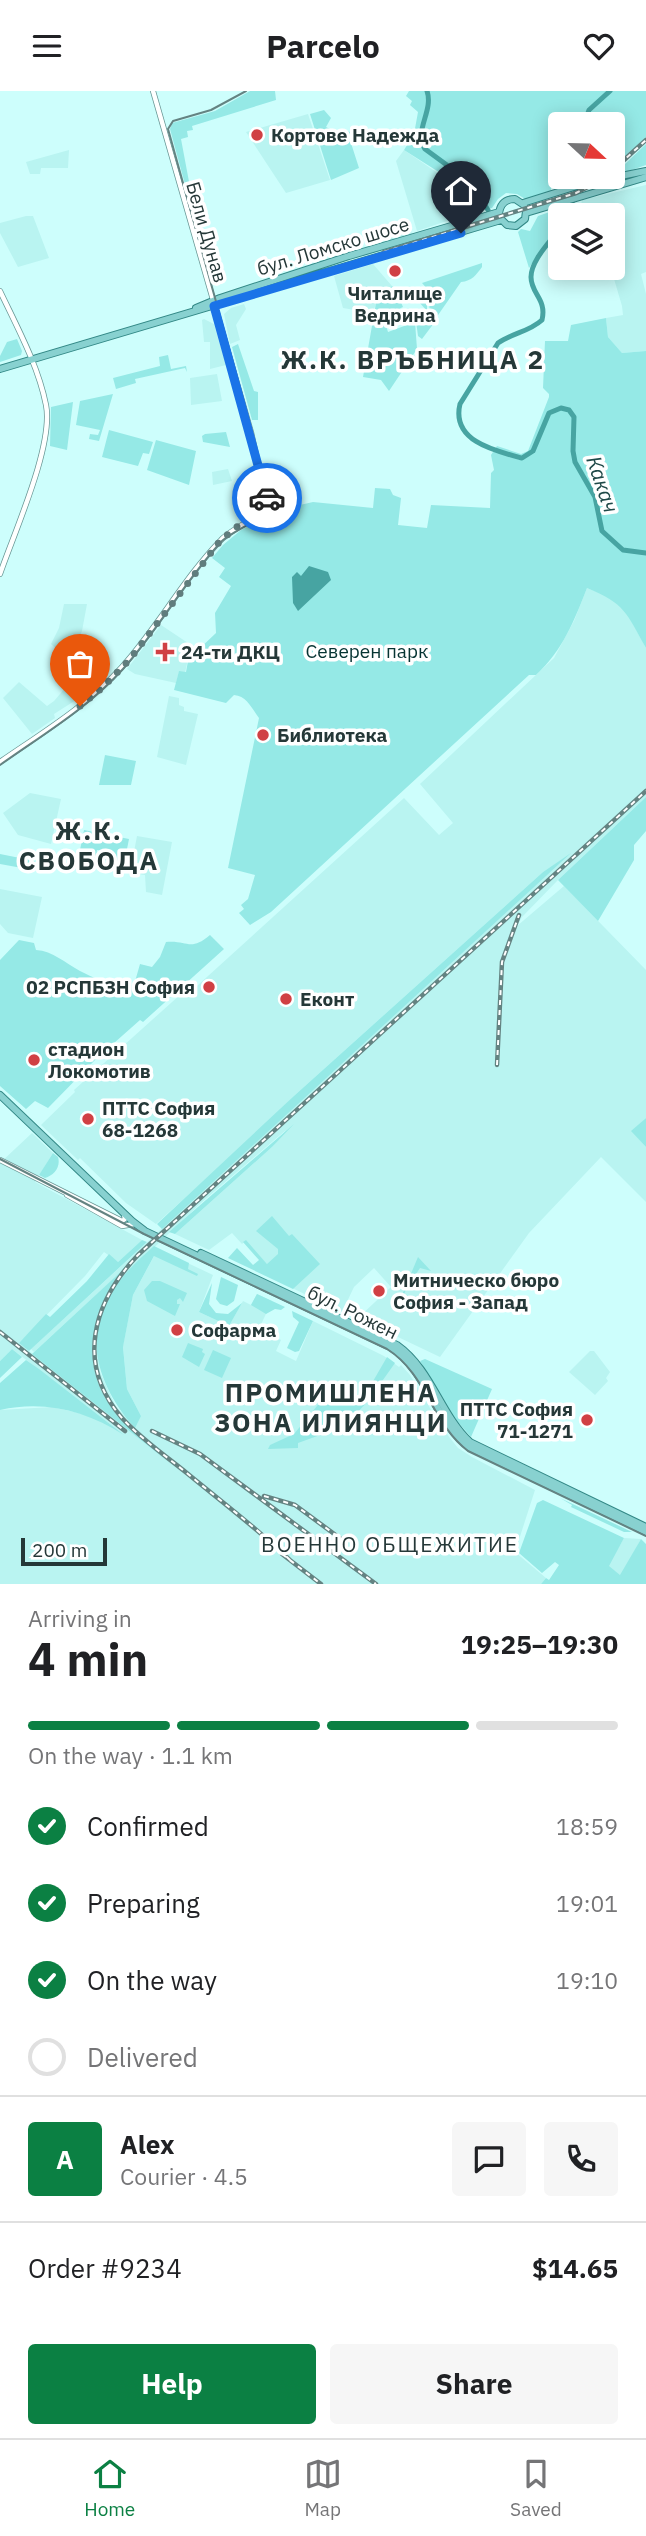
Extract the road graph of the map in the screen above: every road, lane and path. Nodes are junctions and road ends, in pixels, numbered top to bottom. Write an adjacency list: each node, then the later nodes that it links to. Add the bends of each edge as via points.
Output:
1 (153, 91): 9 (street, Бели Дунав)
2 (646, 171): 3 (main road)
3 (625, 175)
4 (646, 177): 6 (main road, via 567,201)
5 (566, 189): 6 (main road)
6 (525, 208): 7 (main road, via 515,199 507,200); 7 (main road, via 523,222 516,226 507,225)
7 (500, 216): 9 (main road, бул. Ломско шосе)
8 (0, 291): 10 (street)
9 (213, 303): 10 (main road, бул. Ломско шосе); 13 (street, Бели Дунав, via 251,432 268,502 265,513 235,527 216,545 130,659 102,688)
10 (31, 361): 11 (main road, бул. Ломско шосе); 12 (street, via 46,405 44,443)
11 (0, 369)
12 (0, 574)
13 (0, 762)
14 (0, 1095): 15 (main road, бул. Рожен)
15 (33, 1127): 18 (main road, бул. Рожен); 20 (main road, бул. Рожен, via 147,1228 402,1349 424,1372 454,1424 472,1444)
16 (0, 1160): 17 (street)
17 (66, 1195): 18 (street, via 122,1221); 19 (street, via 122,1226)
18 (124, 1214): 19 (main road, бул. Рожен)
19 (137, 1225): 21 (main road, бул. Рожен, via 390,1347 418,1373 450,1427 470,1448)
20 (646, 1527)
21 (646, 1532)

